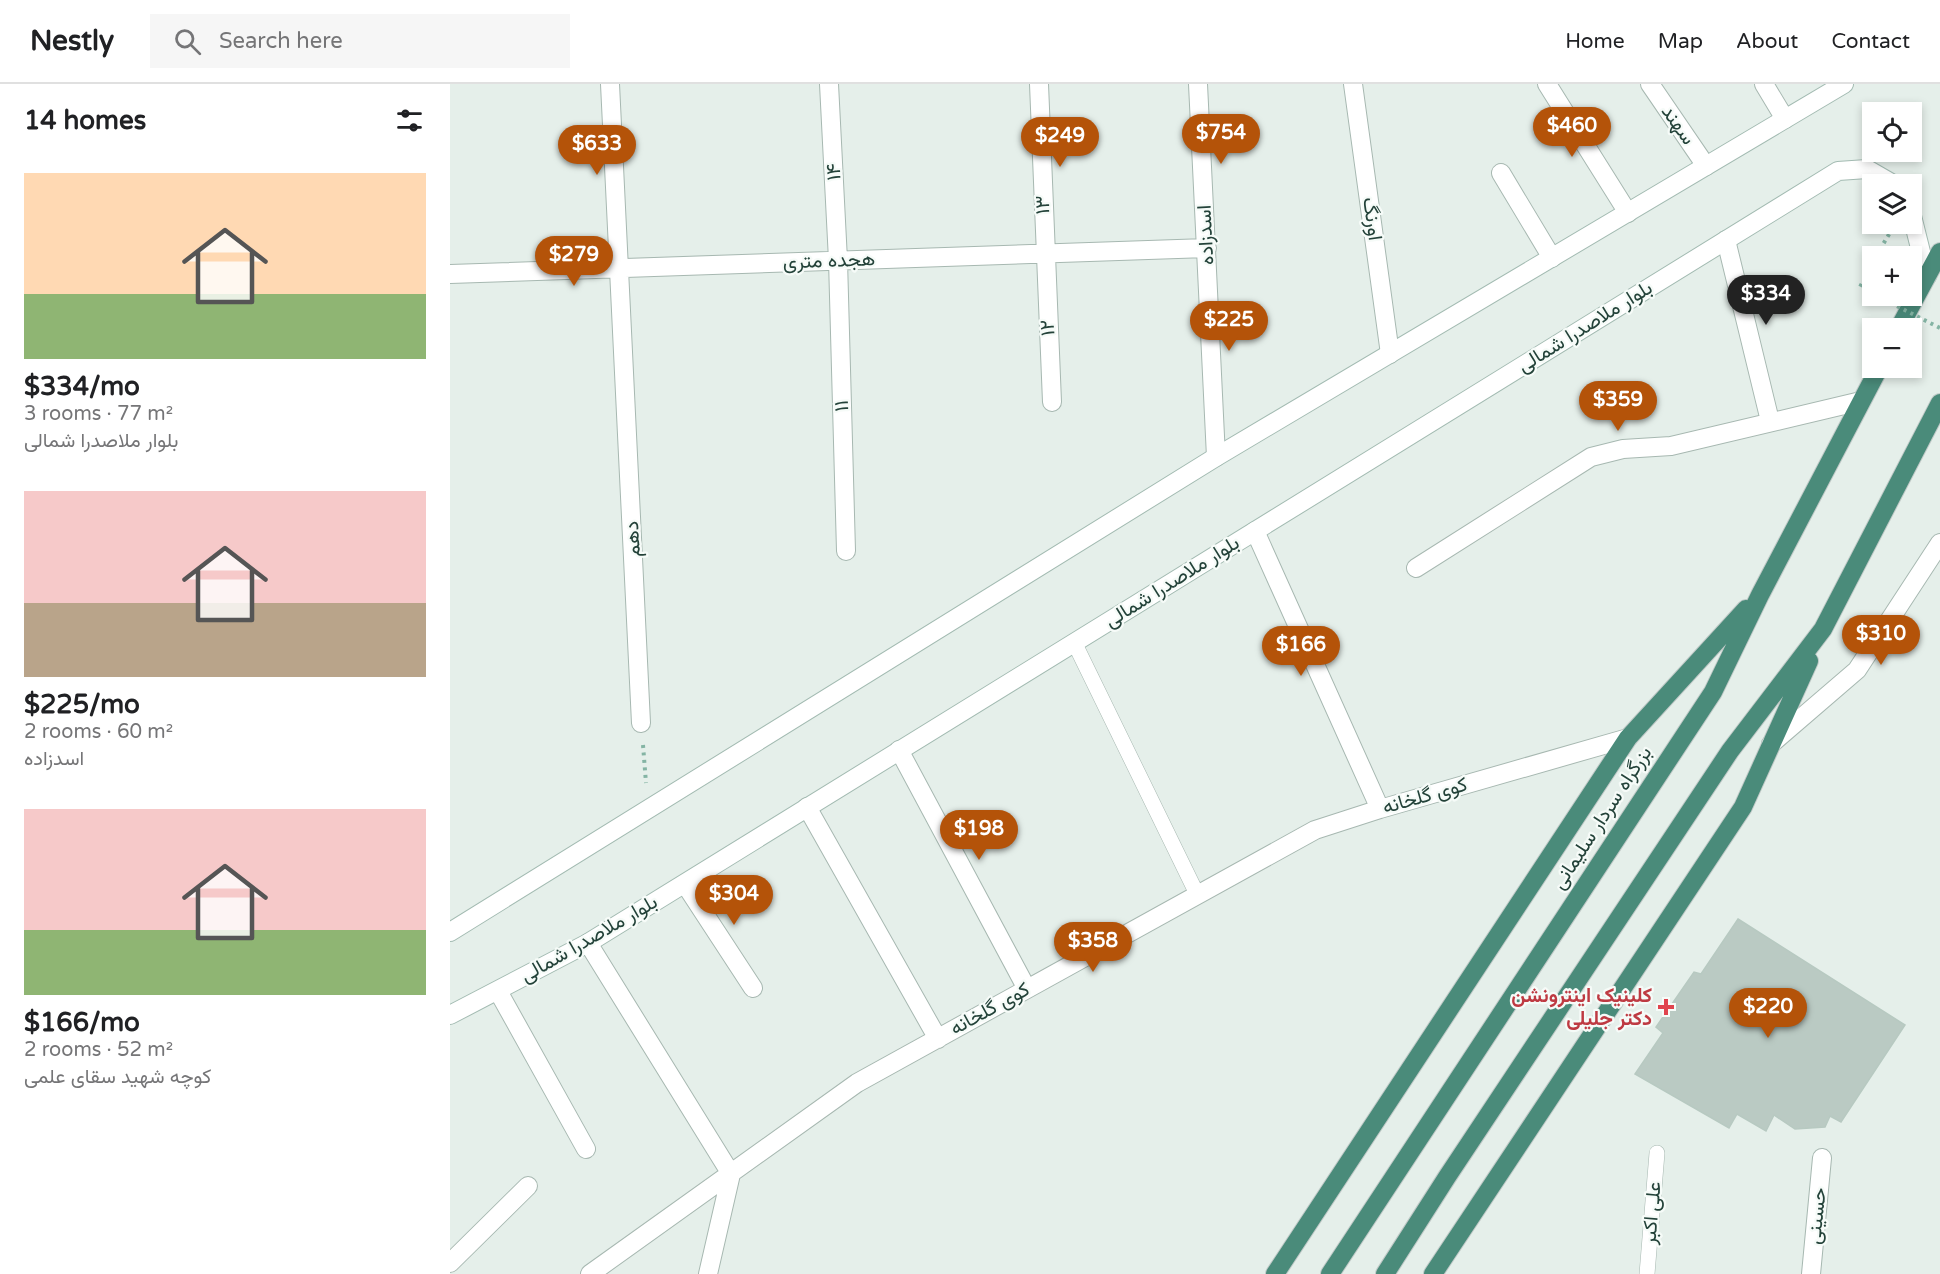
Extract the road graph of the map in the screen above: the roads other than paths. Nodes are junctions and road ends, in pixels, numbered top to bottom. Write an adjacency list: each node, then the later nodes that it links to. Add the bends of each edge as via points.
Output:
1 (610, 84): 22 (street, دهم)
2 (829, 84): 21 (street, ۱۴)
3 (1040, 84): 19 (street, ۱۳)
4 (1198, 84): 17 (street, اسدزاده)
5 (1353, 84): 26 (street, اورنگ)
6 (1547, 84): 14 (street)
7 (1650, 84): 11 (street, سهند)
8 (1764, 84): 10 (street)
9 (1844, 84): 10 (street)
10 (1785, 119): 11 (street)
11 (1706, 166): 14 (street)
12 (1501, 173): 20 (street)
13 (1876, 174): 16 (street, بلوار ملاصدرا شمالی, via 1867,169 1838,171)
14 (1628, 213): 20 (street)
15 (1916, 234): 24 (street)
16 (1726, 240): 31 (street); 33 (street, بلوار ملاصدرا شمالی)
17 (1207, 248): 19 (street, هجده متری); 32 (street, اسدزاده)
18 (1940, 252): 24 (highway)
19 (1045, 254): 21 (street, هجده متری); 29 (street, ۱۲)
20 (1552, 258): 26 (street)
21 (838, 260): 22 (street, هجده متری); 35 (street, ۱۱)
22 (620, 267): 23 (street, هجده متری); 40 (street, دهم)
23 (450, 274)
24 (1927, 276): 25 (highway)
25 (1904, 318)
26 (1390, 354): 32 (street)
27 (1874, 378): 28 (highway, بزرگراه سردار سلیمانی)
28 (1861, 401): 31 (street); 37 (highway, بزرگراه سردار سلیمانی)
29 (1052, 402)
30 (1940, 403): 38 (highway)
31 (1770, 421): 36 (street, via 1671,446 1623,449 1591,457)
32 (1216, 457): 48 (street)
33 (1255, 531): 39 (street, بلوار ملاصدرا شمالی); 45 (street)
34 (1940, 543): 42 (street, via 1857,670)
35 (846, 551)
36 (1416, 568)
37 (1760, 595): 41 (highway); 64 (highway, بزرگراه سردار سلیمانی, via 1713,692)
38 (1823, 629): 42 (highway); 65 (highway, via 1730,751)
39 (1074, 642): 43 (street, بلوار ملاصدرا شمالی); 47 (lane)
40 (641, 723)
41 (1628, 738): 45 (street, کوی گلخانه); 63 (highway)
42 (1771, 744): 66 (highway, via 1743,807)
43 (899, 750): 44 (street, بلوار ملاصدرا شمالی); 51 (street)
44 (807, 807): 46 (street, بلوار ملاصدرا شمالی); 54 (street)
45 (1380, 808): 47 (street, کوی گلخانه, via 1315,830)
46 (685, 884): 49 (street, بلوار ملاصدرا شمالی); 50 (street)
47 (1197, 894): 51 (street, کوی گلخانه)
48 (450, 932)
49 (588, 943): 52 (street, بلوار ملاصدرا شمالی); 58 (street)
50 (753, 988)
51 (1027, 989): 54 (street, کوی گلخانه)
52 (498, 991): 53 (street, بلوار ملاصدرا شمالی); 55 (street)
53 (450, 1015)
54 (938, 1039): 58 (street, کوی گلخانه, via 857,1083)
55 (586, 1149)
56 (1657, 1152): 67 (lane, علی اکبر)
57 (1822, 1158): 68 (street, حسینی)
58 (731, 1174): 61 (street, کوی گلخانه); 62 (street)
59 (528, 1186): 60 (street)
60 (450, 1263)
61 (590, 1274)
62 (708, 1274)
63 (1275, 1274)
64 (1330, 1274)
65 (1385, 1274)
66 (1433, 1274)
67 (1647, 1274)
68 (1811, 1274)

